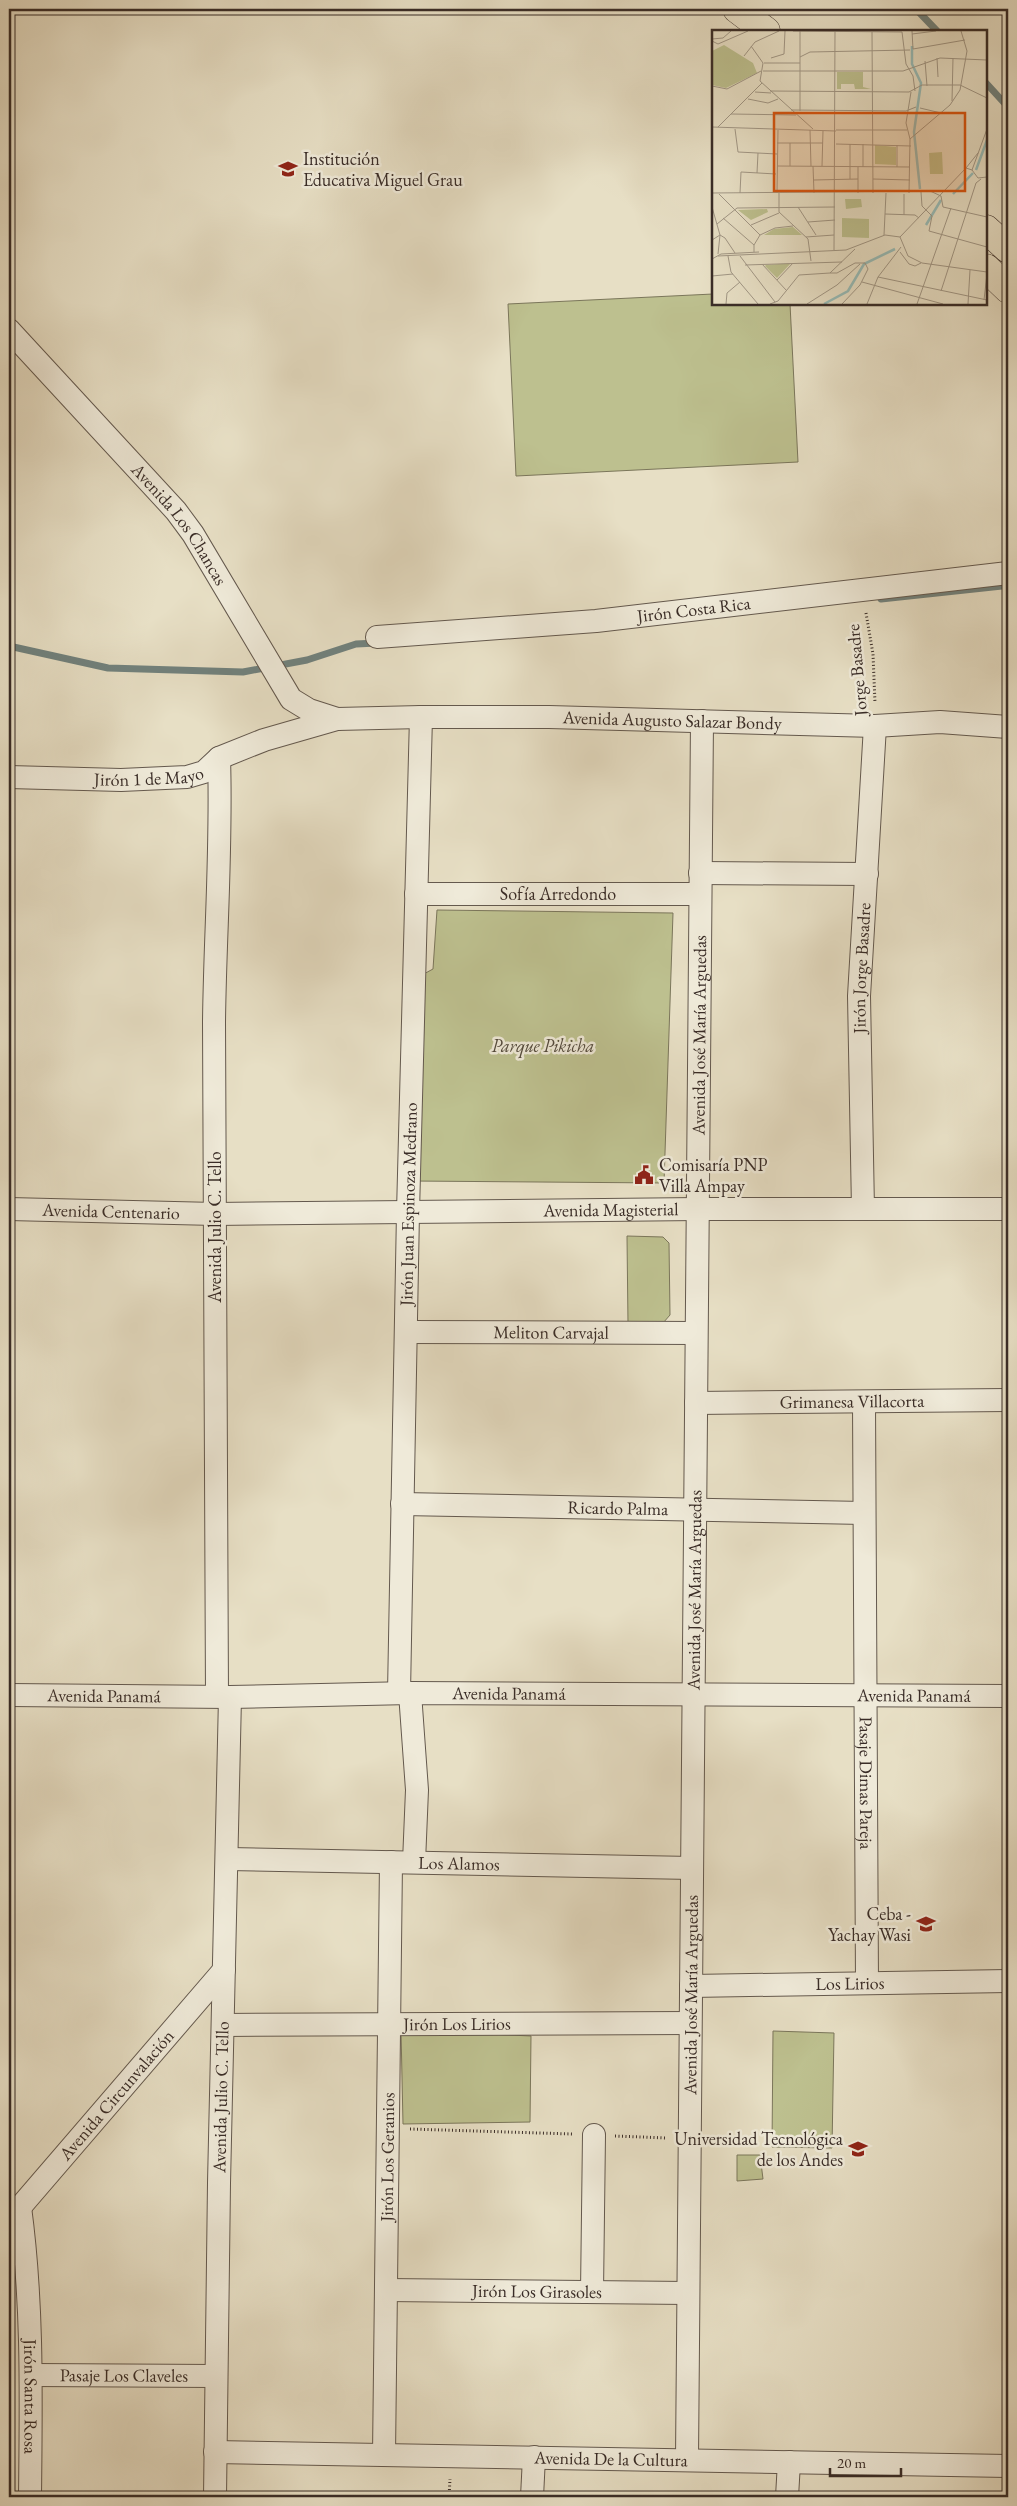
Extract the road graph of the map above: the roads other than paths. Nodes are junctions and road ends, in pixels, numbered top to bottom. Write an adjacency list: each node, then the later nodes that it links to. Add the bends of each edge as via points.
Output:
1 (724, 9): 3 (highway)
2 (737, 9): 4 (highway)
3 (733, 30)
4 (765, 30)
5 (987, 230): 6 (highway)
6 (1008, 249)
7 (987, 269): 8 (highway)
8 (1008, 289)
9 (9, 330): 13 (street, Avenida Los Chancas, via 176,511 193,534 291,699)
10 (1008, 573): 11 (street, Jirón Costa Rica, via 596,621)
11 (377, 636)
12 (421, 717): 13 (street, Avenida Augusto Salazar Bondy); 14 (street, Avenida Augusto Salazar Bondy); 21 (street, Jirón Juan Espinoza Medrano)
13 (337, 719): 17 (street, Jirón 1 de Mayo, via 264,740)
14 (702, 721): 15 (street, Avenida Augusto Salazar Bondy); 20 (street, Avenida José María Arguedas)
15 (875, 726): 16 (street, Avenida Augusto Salazar Bondy, via 940,722); 19 (street, Jirón Jorge Basadre)
16 (1008, 727)
17 (219, 758): 18 (street, Jirón 1 de Mayo, via 204,772 187,777 121,780); 27 (street, Avenida Julio C. Tello, via 221,807 214,1020)
18 (9, 777)
19 (866, 874): 20 (street, Sofía Arredondo); 24 (street, Jirón Jorge Basadre, via 859,996)
20 (700, 883): 21 (street, Sofía Arredondo); 23 (street, Avenida José María Arguedas)
21 (416, 894): 26 (street, Jirón Juan Espinoza Medrano)
22 (9, 1209): 27 (street, Avenida Centenario)
23 (698, 1209): 24 (street, Avenida Magisterial); 26 (street, Avenida Magisterial); 29 (street, Avenida José María Arguedas)
24 (862, 1209): 25 (street, Avenida Magisterial)
25 (1008, 1209)
26 (408, 1212): 27 (street, Avenida Magisterial); 28 (street, Jirón Juan Espinoza Medrano)
27 (215, 1214): 41 (street, Avenida Julio C. Tello, via 214,1400)
28 (406, 1332): 29 (street, Meliton Carvajal); 33 (street, Jirón Juan Espinoza Medrano)
29 (696, 1333): 31 (street, Avenida José María Arguedas)
30 (1008, 1400): 32 (street, Grimanesa Villacorta)
31 (696, 1402): 32 (street, Grimanesa Villacorta); 34 (street, Avenida José María Arguedas)
32 (864, 1403): 35 (street, Pasaje Dimas Pareja)
33 (402, 1504): 34 (street, Ricardo Palma); 36 (street, Jirón Juan Espinoza Medrano)
34 (695, 1509): 35 (street, Ricardo Palma); 38 (street, Avenida José María Arguedas)
35 (864, 1513): 39 (street, Pasaje Dimas Pareja)
36 (404, 1693): 38 (street, Avenida Panamá); 41 (street, Avenida Panamá); 44 (street, via 417,1790)
37 (9, 1695): 41 (street, Avenida Panamá)
38 (693, 1695): 39 (street, Avenida Panamá); 45 (street, Avenida José María Arguedas)
39 (864, 1695): 40 (street, Avenida Panamá); 48 (street, Pasaje Dimas Pareja)
40 (1008, 1696)
41 (224, 1697): 42 (street, Avenida Julio C. Tello)
42 (228, 1859): 43 (street, Los Alamos); 46 (street, Avenida Julio C. Tello)
43 (391, 1862): 44 (street, Los Alamos); 52 (street, Jirón Los Geranios)
44 (414, 1862): 45 (street, Los Alamos)
45 (692, 1868): 49 (street, Avenida José María Arguedas)
46 (224, 1970): 51 (street, Avenida Julio C. Tello); 54 (street, Avenida Circunvalación)
47 (1008, 1981): 48 (street, Los Lirios)
48 (867, 1983): 49 (street, Los Lirios)
49 (691, 1986): 50 (street, Avenida José María Arguedas)
50 (690, 2023): 52 (street, Jirón Los Lirios); 57 (street, Avenida José María Arguedas)
51 (223, 2025): 52 (street, Jirón Los Lirios); 59 (street, Avenida Julio C. Tello)
52 (389, 2025): 55 (street, Jirón Los Geranios)
53 (594, 2135): 56 (street)
54 (14, 2214): 58 (street, Jirón Santa Rosa, via 27,2256)
55 (386, 2290): 56 (street, Jirón Los Girasoles); 61 (street, Jirón Los Geranios)
56 (592, 2292): 57 (street, Jirón Los Girasoles)
57 (688, 2293): 63 (street, Avenida José María Arguedas)
58 (32, 2375): 59 (street, Pasaje Los Claveles); 66 (street, Jirón Santa Rosa)
59 (216, 2376): 60 (street, Avenida Julio C. Tello)
60 (215, 2452): 61 (street, Avenida De la Cultura); 67 (street, Avenida Julio C. Tello)
61 (384, 2455): 62 (street, Avenida De la Cultura)
62 (534, 2457): 63 (street, Avenida De la Cultura); 68 (street)
63 (686, 2459): 64 (street, Avenida De la Cultura)
64 (789, 2462): 65 (street, Avenida De la Cultura); 69 (street)
65 (1008, 2466)
66 (30, 2497)
67 (215, 2497)
68 (532, 2497)
69 (787, 2497)

